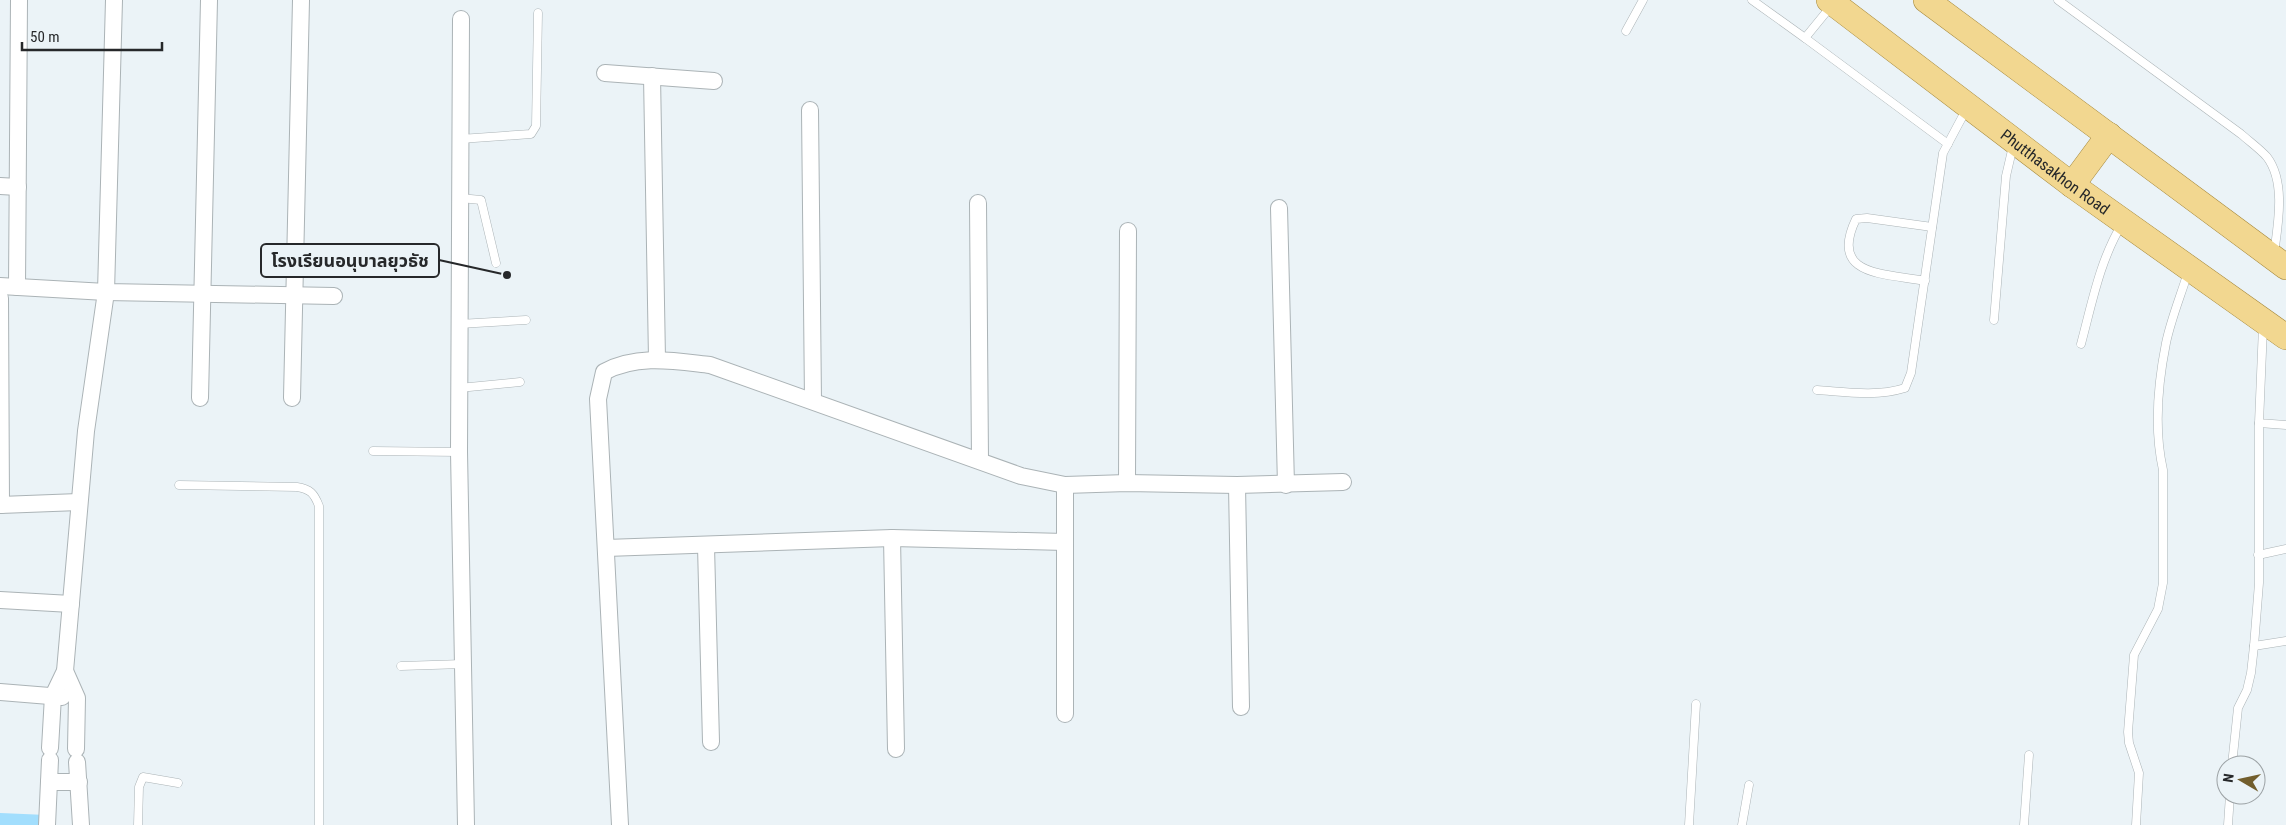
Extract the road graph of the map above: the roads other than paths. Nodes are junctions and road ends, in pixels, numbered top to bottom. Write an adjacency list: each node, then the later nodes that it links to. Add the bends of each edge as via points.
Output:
1 (20, 0): 25 (street)
2 (114, 0): 38 (street)
3 (209, 0): 39 (street)
4 (301, 0): 40 (street)
5 (1643, 0): 12 (lane)
6 (1752, 0): 13 (lane)
7 (1926, 0): 19 (main road)
8 (2058, 0): 32 (lane, via 2241,134 2268,158 2279,175 2282,195)
9 (1831, 2): 13 (lane); 17 (main road, Phutthasakhon Road)
10 (538, 13): 20 (lane, via 536,126 531,134)
11 (461, 19): 20 (street)
12 (1626, 31)
13 (1805, 38): 22 (lane)
14 (605, 72): 15 (street)
15 (652, 76): 16 (street); 49 (street)
16 (714, 81)
17 (1968, 107): 21 (main road, Phutthasakhon Road); 22 (lane)
18 (810, 110): 55 (street)
19 (2110, 134): 23 (main road); 32 (main road)
20 (460, 139): 26 (street)
21 (2014, 141): 23 (main road, Phutthasakhon Road); 44 (lane, via 2006,176)
22 (1948, 144): 30 (lane, via 1939,173)
23 (2072, 184): 29 (main road, Phutthasakhon Road)
24 (0, 186): 25 (street)
25 (18, 187): 37 (street)
26 (460, 198): 33 (lane, via 481,200); 46 (street)
27 (978, 203): 60 (street)
28 (1279, 208): 66 (street)
29 (2124, 222): 34 (main road, Phutthasakhon Road); 48 (lane, via 2104,260)
30 (1932, 227): 35 (lane); 35 (lane, via 1866,218 1856,219 1851,230 1849,256 1855,265)
31 (1128, 231): 62 (street)
32 (2280, 262)
33 (496, 263)
34 (2190, 268): 45 (main road, Phutthasakhon Road); 106 (lane, via 2166,342 2161,382 2158,424 2163,470 2161,599 2134,655 2128,732 2139,773)
35 (1924, 281): 52 (lane, via 1912,373 1905,388 1869,394)
36 (0, 286): 37 (street)
37 (17, 287): 38 (street)
38 (106, 292): 39 (street); 67 (street)
39 (204, 294): 40 (street); 53 (street)
40 (294, 295): 41 (street); 54 (street)
41 (334, 296)
42 (0, 298): 68 (street)
43 (526, 320): 46 (lane)
44 (1994, 320)
45 (2263, 321): 47 (main road, Phutthasakhon Road); 56 (lane)
46 (459, 324): 51 (street)
47 (2286, 337)
48 (2081, 344)
49 (658, 359): 55 (street, via 710,365); 72 (street, via 620,364 604,372 598,399)
50 (520, 382): 51 (lane)
51 (459, 388): 59 (street)
52 (1817, 390)
53 (200, 398)
54 (292, 398)
55 (813, 401): 60 (street)
56 (2260, 423): 57 (lane); 74 (lane)
57 (2286, 424)
58 (373, 451): 59 (lane)
59 (459, 452): 79 (street)
60 (980, 460): 64 (street, via 1021,476)
61 (1343, 482): 66 (street)
62 (1127, 483): 64 (street); 65 (street)
63 (179, 485): 101 (lane, via 306,488 315,494 319,506)
64 (1065, 485): 70 (street)
65 (1238, 485): 66 (street); 86 (street)
66 (1286, 485)
67 (79, 502): 68 (street); 76 (street)
68 (1, 505)
69 (892, 538): 70 (street); 71 (street); 89 (street)
70 (1065, 542): 87 (street)
71 (706, 546): 72 (street); 88 (street)
72 (606, 548): 99 (street)
73 (2286, 549): 74 (lane)
74 (2258, 556): 78 (lane)
75 (0, 600): 76 (street)
76 (71, 604): 81 (street)
77 (2286, 641): 78 (lane)
78 (2254, 646): 91 (lane, via 2249,682 2238,708)
79 (463, 664): 80 (lane); 102 (street)
80 (400, 666)
81 (65, 671): 83 (street); 84 (street)
82 (0, 692): 83 (street)
83 (53, 696): 84 (street); 92 (street)
84 (77, 698): 93 (street)
85 (1696, 704): 103 (lane)
86 (1241, 707)
87 (1065, 714)
88 (712, 742)
89 (896, 748)
90 (2029, 755): 105 (lane)
91 (2233, 755)
92 (49, 782): 93 (street); 97 (street)
93 (79, 782): 98 (street)
94 (178, 783): 100 (lane, via 143,777 140,781)
95 (1748, 785): 104 (lane)
96 (2229, 805): 107 (lane)
97 (48, 817)
98 (81, 818)
99 (620, 820)
100 (138, 825)
101 (319, 825)
102 (466, 825)
103 (1689, 825)
104 (1742, 825)
105 (2024, 825)
106 (2136, 825)
107 (2228, 825)

